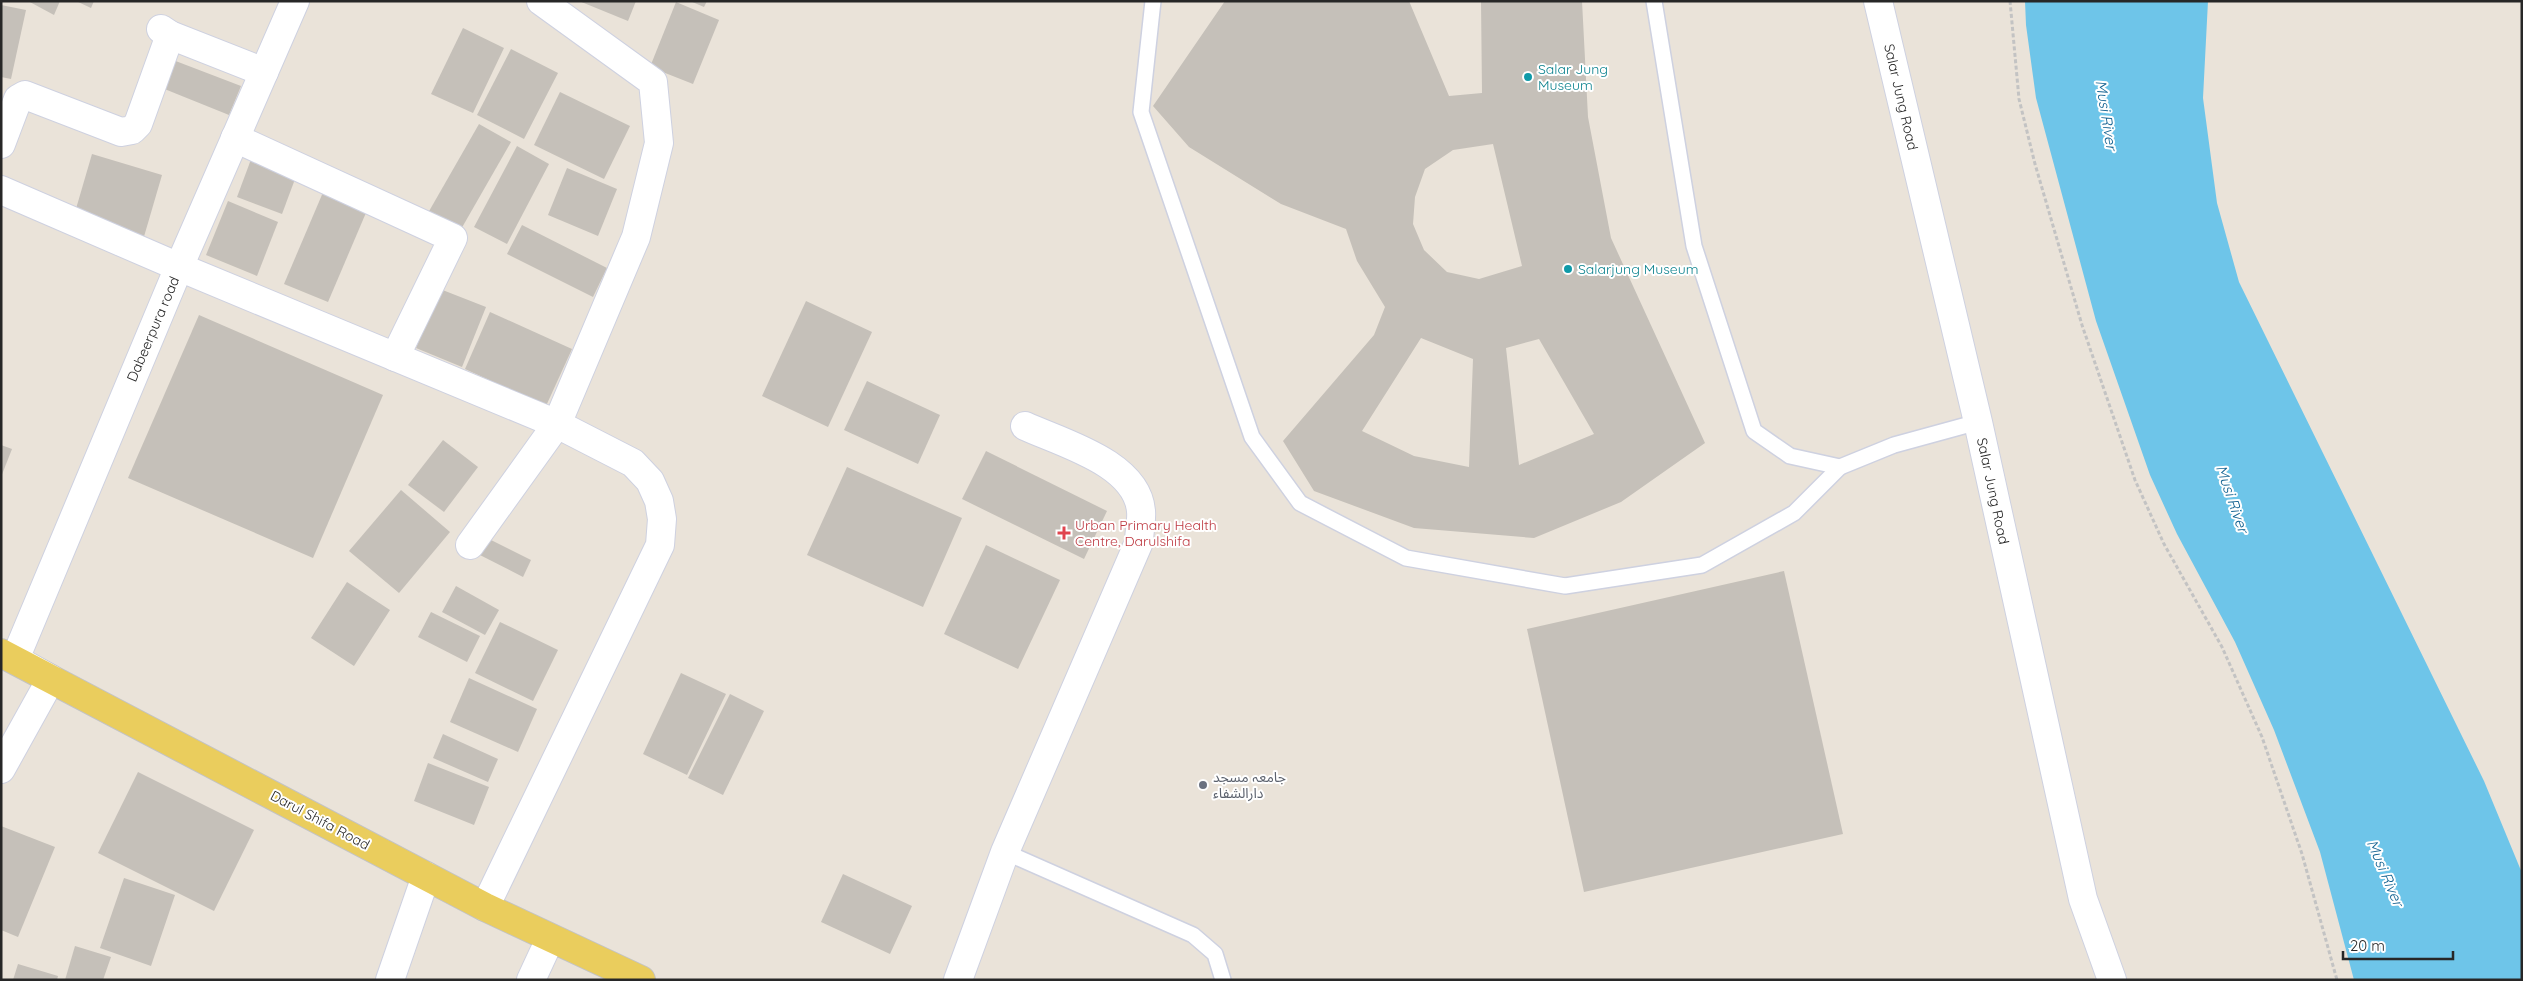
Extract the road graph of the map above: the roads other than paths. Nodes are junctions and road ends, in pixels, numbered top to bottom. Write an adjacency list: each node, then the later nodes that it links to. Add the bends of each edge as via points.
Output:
1 (295, 1): 6 (street, Dabeerpura road)
2 (541, 1): 13 (street, via 653,82 659,143 636,237)
3 (1153, 1): 15 (lane, via 1141,112 1252,437 1300,503 1406,558 1565,586 1702,565 1794,513)
4 (1654, 1): 15 (lane, via 1694,246 1754,431 1790,456)
5 (1878, 1): 12 (street, Salar Jung Road)
6 (264, 72): 7 (street, Dabeerpura road); 8 (street, via 165,32 138,124 132,130 121,132 25,95 18,99)
7 (236, 138): 10 (street, Dabeerpura road); 11 (street, via 453,238)
8 (1, 144)
9 (1, 190): 10 (street)
10 (178, 267): 11 (street); 17 (street, Dabeerpura road)
11 (395, 357): 13 (street)
12 (1978, 422): 15 (lane, via 1894,445); 28 (street, Salar Jung Road, via 2083,899)
13 (557, 424): 16 (street); 21 (street, via 633,463 650,481 659,501 662,519 660,545)
14 (1025, 426): 19 (street, via 1112,466 1131,484 1141,510 1138,542)
15 (1840, 467)
16 (470, 545)
17 (8, 656): 18 (street, via 51,679); 20 (main road, Darul Shifa Road)
18 (1, 769)
19 (1005, 852): 26 (street); 27 (lane, via 1193,935 1215,954)
20 (426, 876): 21 (main road, Darul Shifa Road); 23 (street)
21 (485, 907): 22 (main road, Darul Shifa Road)
22 (550, 939): 24 (street); 25 (main road, Darul Shifa Road)
23 (390, 980)
24 (531, 980)
25 (641, 980)
26 (958, 980)
27 (1223, 980)
28 (2112, 980)

